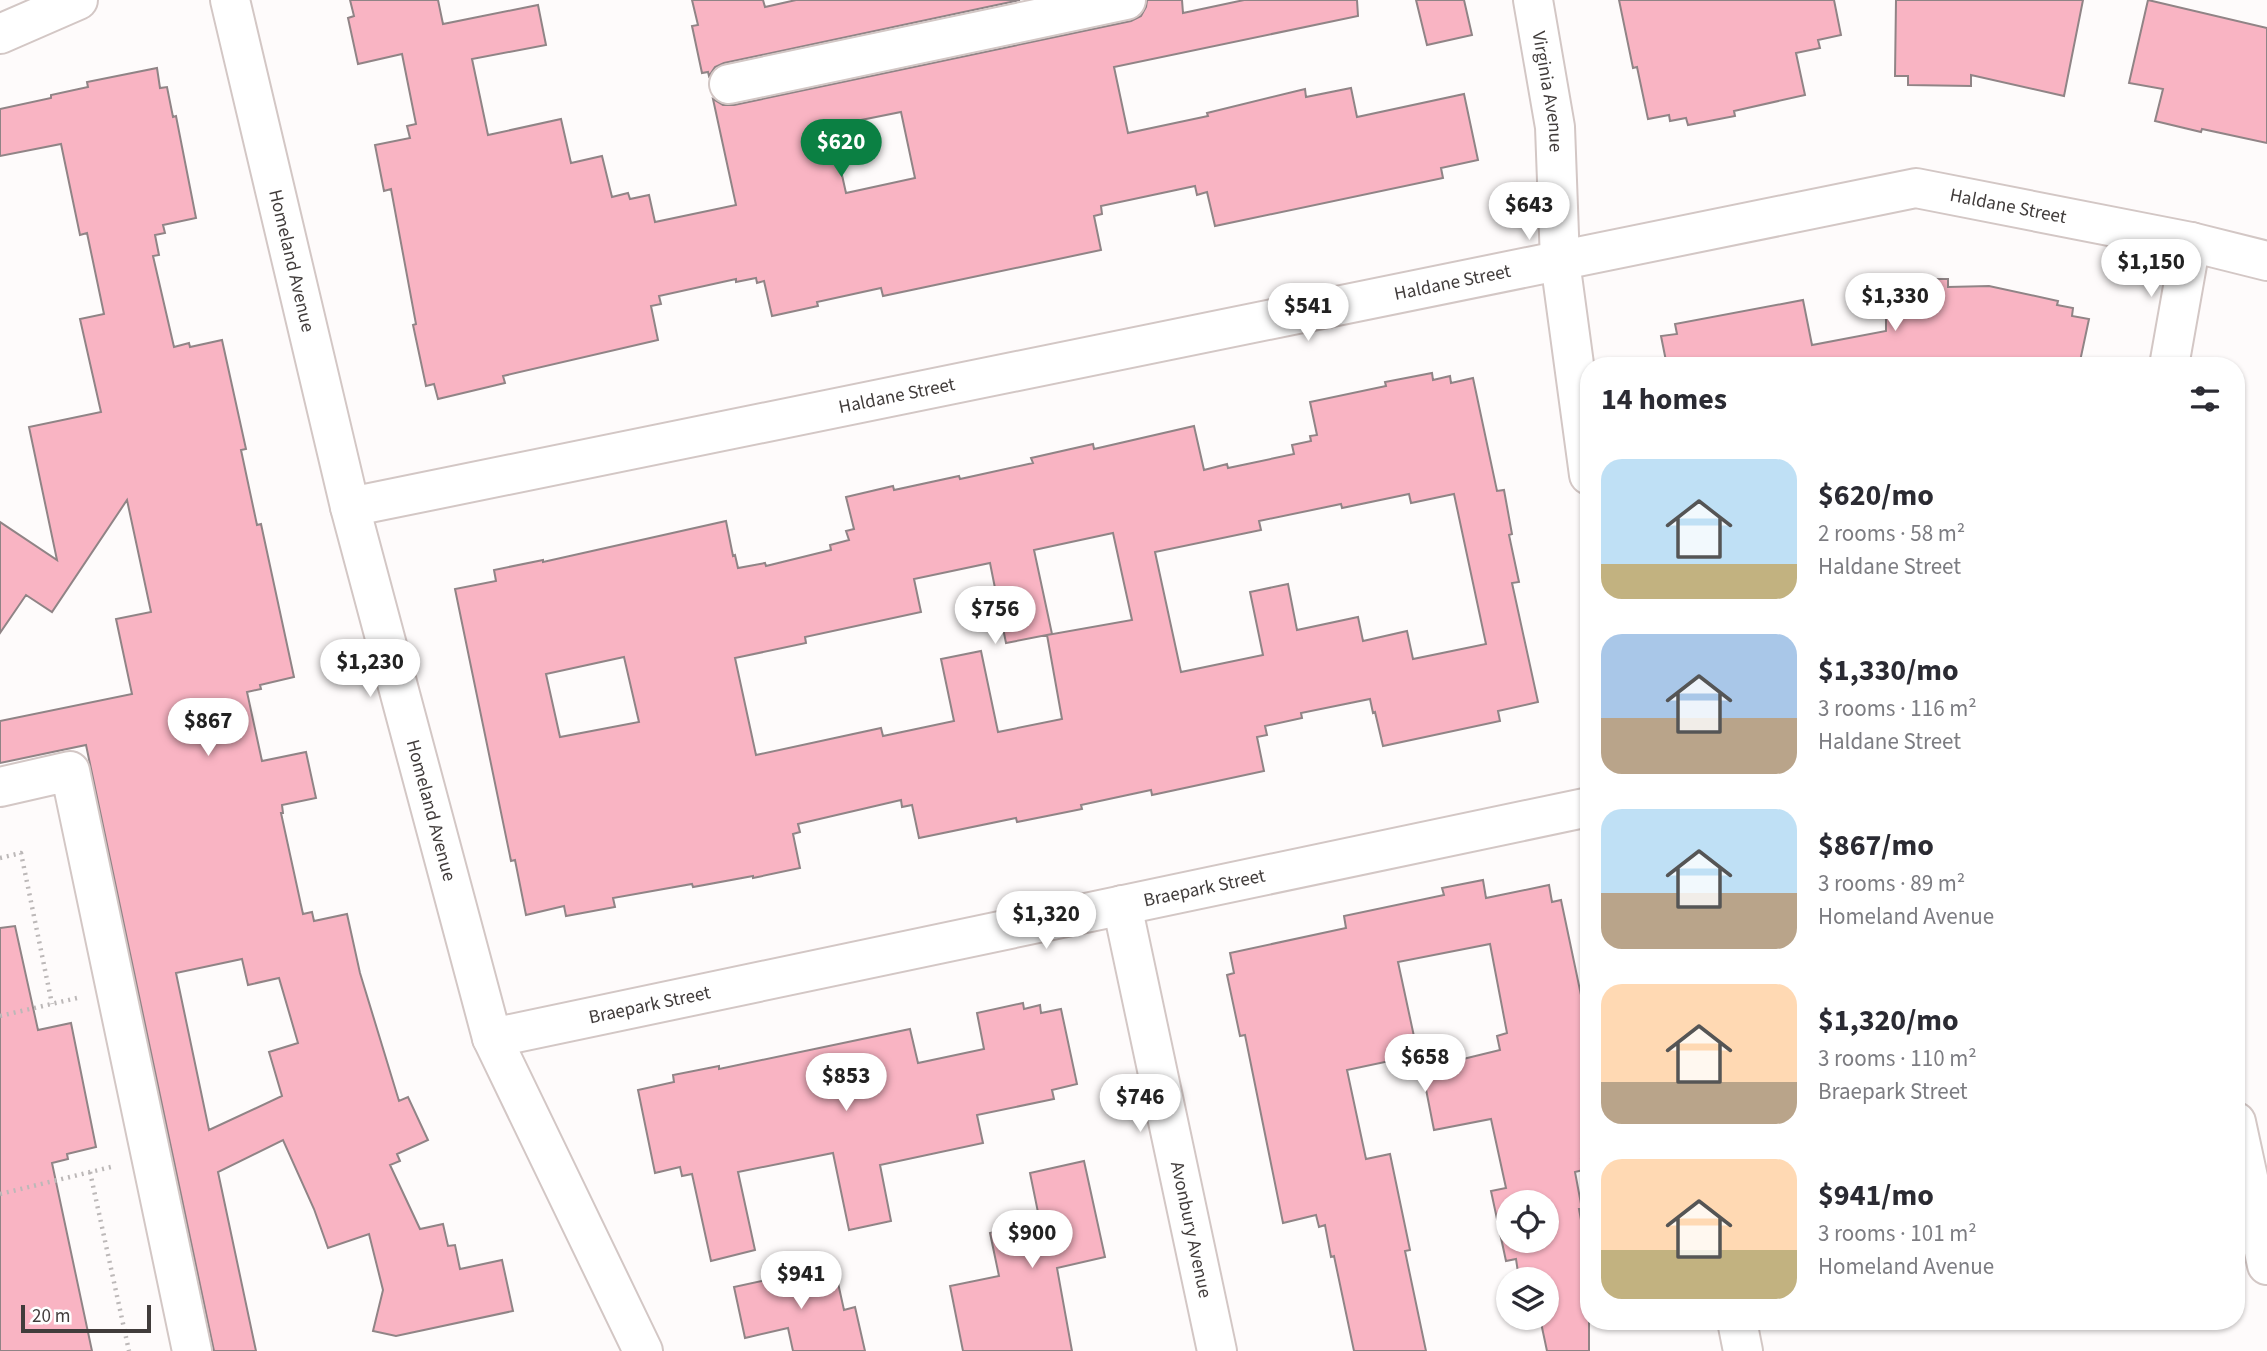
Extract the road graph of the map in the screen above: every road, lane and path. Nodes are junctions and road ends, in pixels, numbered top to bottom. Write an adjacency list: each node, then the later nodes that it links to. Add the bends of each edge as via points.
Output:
1 (78, 0): 5 (street)
2 (230, 0): 12 (street, Homeland Avenue)
3 (1126, 0): 6 (street)
4 (1533, 0): 8 (street, Virginia Avenue, via 1555,127)
5 (0, 34)
6 (729, 84)
7 (2191, 242): 8 (street, Haldane Street, via 1916,188); 9 (street, Haldane Street); 10 (street)
8 (1560, 261): 11 (street, Virginia Avenue); 12 (street, Haldane Street)
9 (2267, 261)
10 (2171, 357)
11 (1580, 409)
12 (350, 507): 20 (street, Homeland Avenue)
13 (0, 787): 28 (street, via 70,771)
14 (1580, 809): 16 (street, Braepark Street)
15 (0, 858): 18 (path, via 21,853)
16 (1122, 905): 20 (street, Braepark Street); 30 (street, Avonbury Avenue)
17 (84, 996): 18 (path)
18 (52, 1003): 19 (path)
19 (0, 1016)
20 (492, 1038): 29 (street, Homeland Avenue)
21 (123, 1164): 23 (path)
22 (2245, 1164): 25 (street)
23 (90, 1172): 24 (path); 27 (path)
24 (0, 1194)
25 (2267, 1265)
26 (1739, 1330): 31 (street)
27 (129, 1351)
28 (192, 1351)
29 (643, 1351)
30 (1217, 1351)
31 (1743, 1351)

